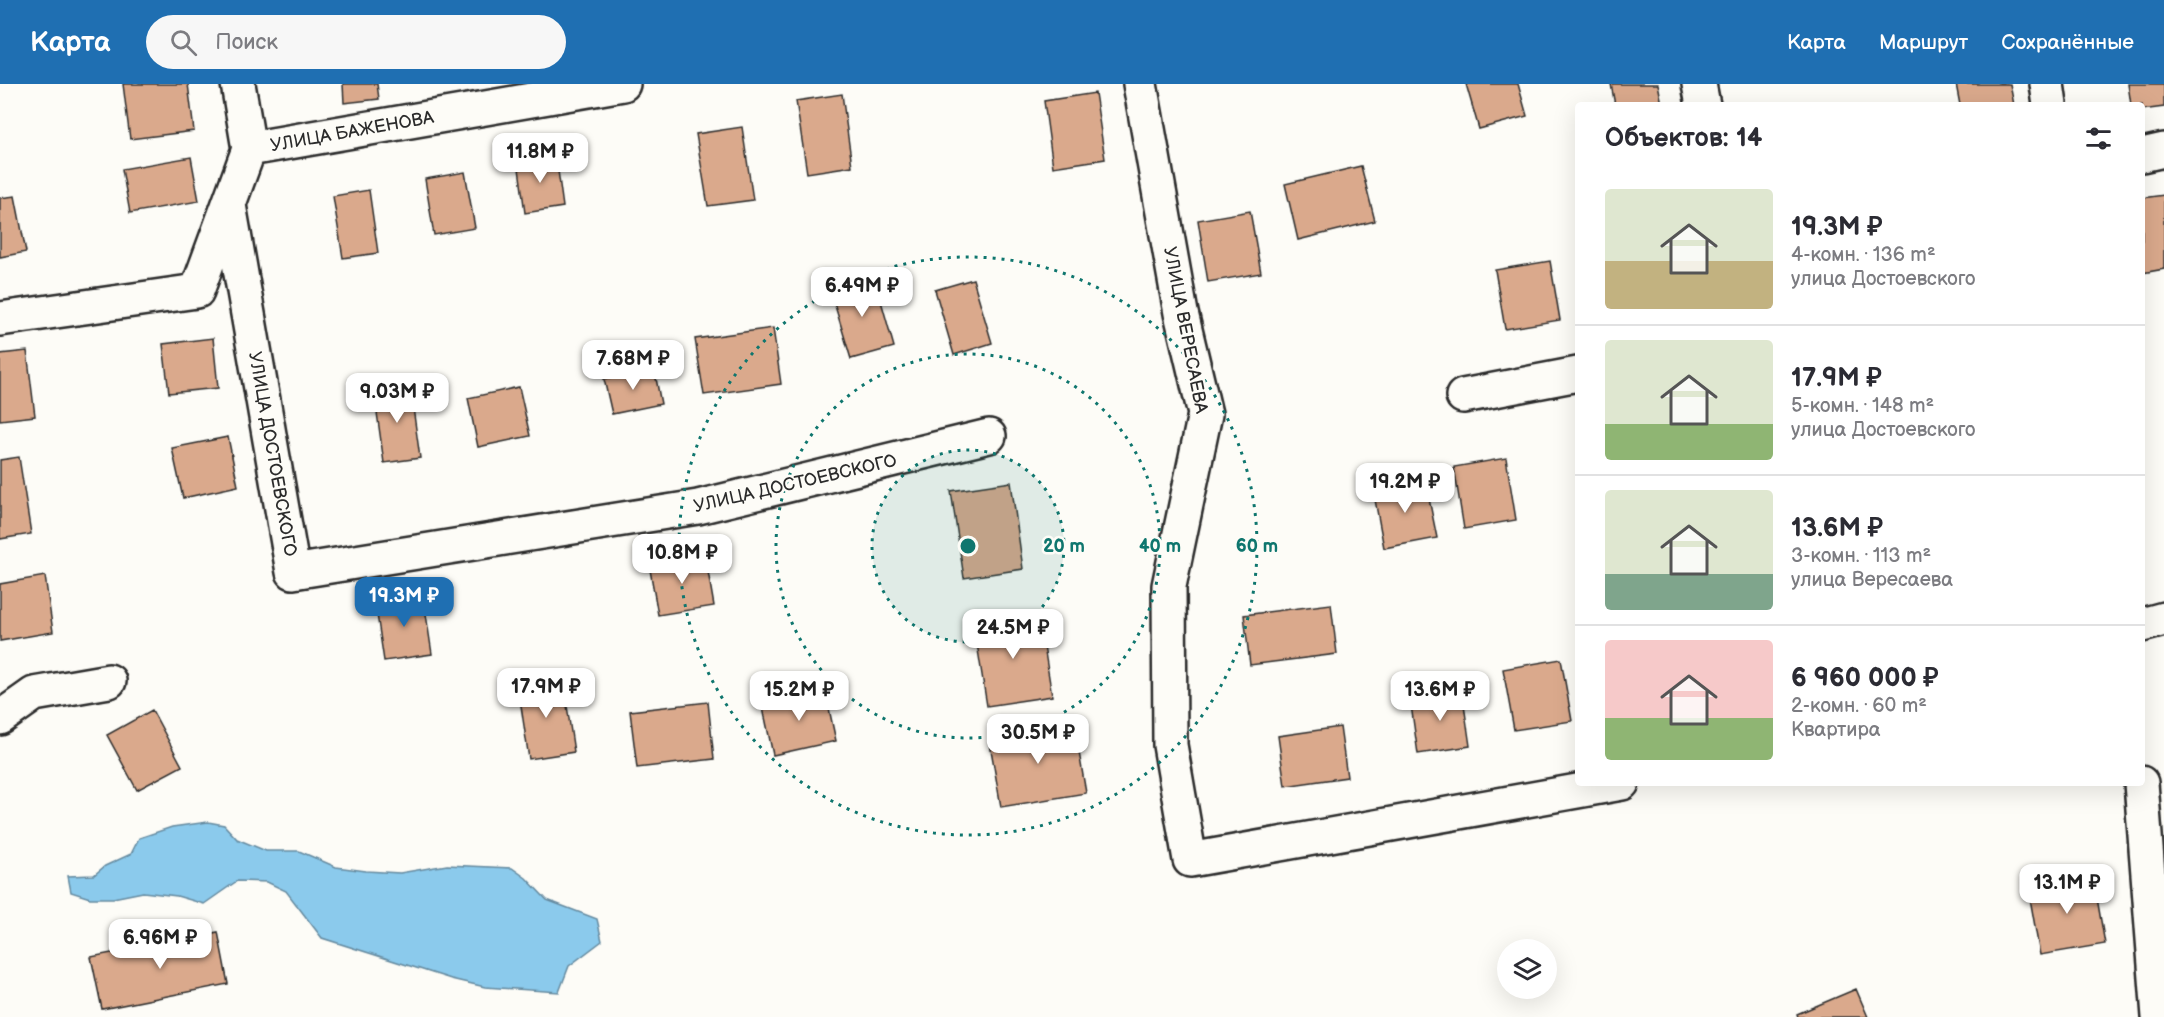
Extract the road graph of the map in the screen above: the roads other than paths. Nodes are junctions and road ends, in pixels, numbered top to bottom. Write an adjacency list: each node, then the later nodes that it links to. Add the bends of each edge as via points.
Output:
1 (237, 84): 8 (street)
2 (623, 84): 8 (street, УЛИЦА БАЖЕНОВА)
3 (1140, 84): 20 (street, УЛИЦА ВЕРЕСАЕВА, via 1181,313 1205,414 1169,586 1170,745 1190,860)
4 (1700, 84): 6 (street)
5 (2047, 84): 7 (street)
6 (1703, 102)
7 (2050, 102)
8 (249, 149): 11 (street, УЛИЦА БАЖЕНОВА)
9 (2164, 150): 10 (street)
10 (2145, 154)
11 (229, 205): 12 (street, УЛИЦА БАЖЕНОВА, via 197,291); 15 (street, УЛИЦА ДОСТОЕВСКОГО, via 293,572 698,507)
12 (0, 319)
13 (1575, 375): 14 (street)
14 (1463, 396)
15 (988, 436)
16 (2164, 619): 17 (street)
17 (2145, 624)
18 (109, 681): 19 (street, via 34,694)
19 (0, 718)
20 (1605, 786)
21 (2141, 786): 22 (street)
22 (2159, 1017)

